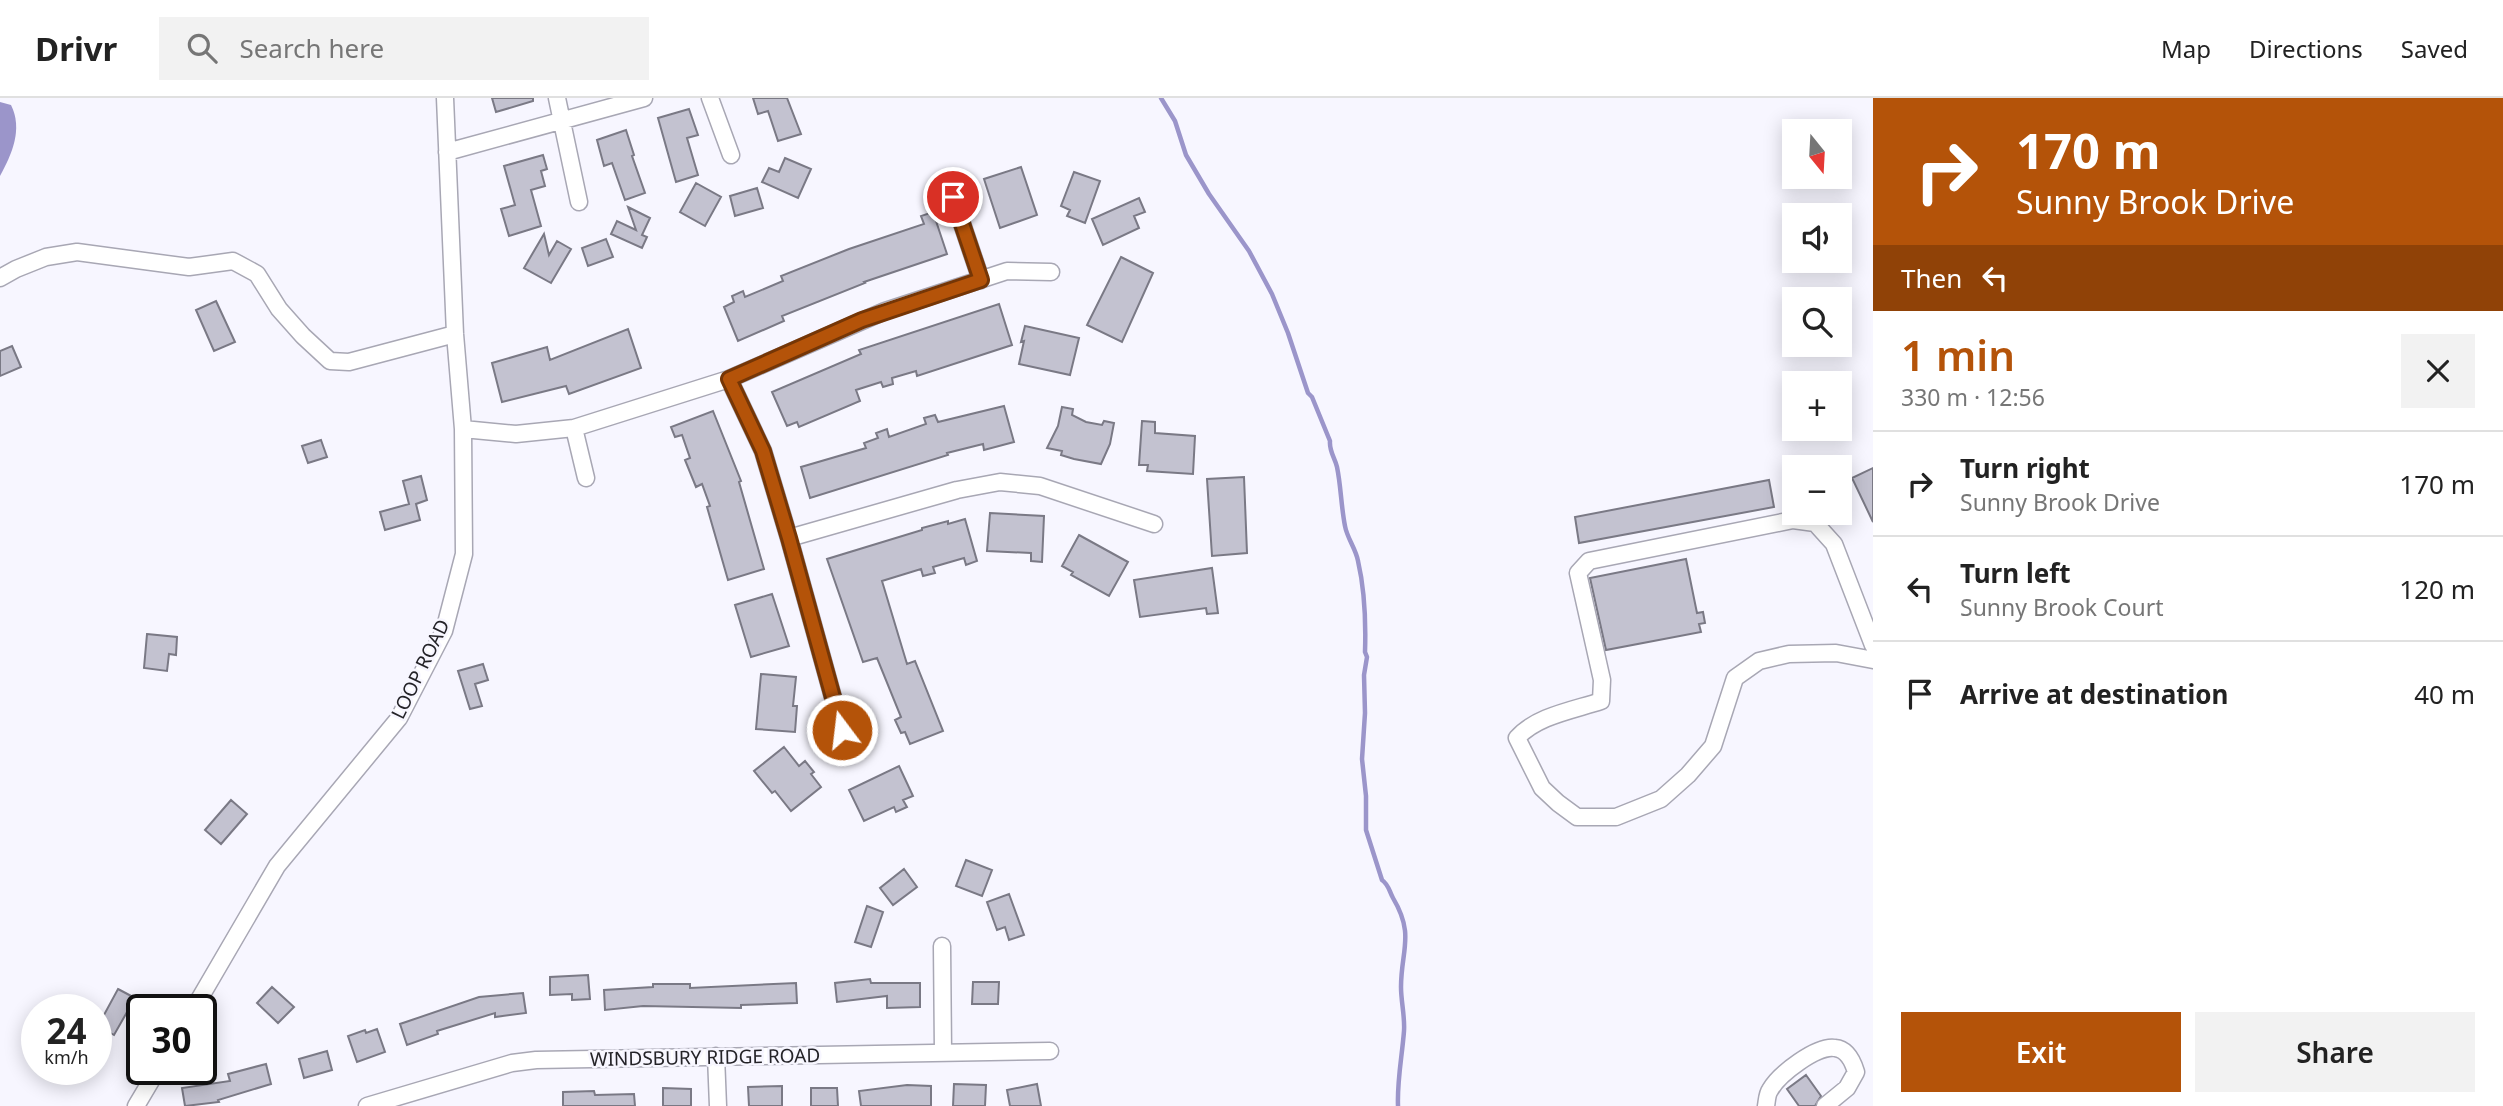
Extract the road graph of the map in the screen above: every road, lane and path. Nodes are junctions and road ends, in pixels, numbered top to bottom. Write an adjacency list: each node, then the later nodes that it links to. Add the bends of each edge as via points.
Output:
1 (445, 98): 6 (street, LOOP ROAD)
2 (557, 98): 5 (street)
3 (644, 98): 5 (street)
4 (710, 98): 7 (street)
5 (561, 122): 6 (street); 9 (street)
6 (447, 152): 13 (street, LOOP ROAD)
7 (731, 155)
8 (953, 197): 12 (street)
9 (579, 202)
10 (1051, 272): 12 (street, via 1007,271)
11 (0, 278): 13 (street, via 46,257 77,252 189,267 233,261 257,274 279,309 330,361 349,362)
12 (981, 280): 14 (street, via 862,320)
13 (455, 334): 16 (street, LOOP ROAD)
14 (729, 379): 15 (street); 19 (street, via 763,451)
15 (574, 428): 16 (street, via 516,434); 17 (street)
16 (464, 429): 24 (street, LOOP ROAD, via 464,554 444,631 399,718 277,866)
17 (586, 478)
18 (1154, 524): 19 (street, via 1040,486 1000,481)
19 (789, 538): 22 (street)
20 (1873, 645): 21 (street, via 1834,544 1815,523 1793,520 1589,561 1578,573 1602,680 1601,701 1539,721 1517,738 1542,788 1558,803 1577,817 1616,817 1661,799 1688,775 1713,746 1735,678 1759,662 1789,654 1836,653)
21 (1873, 660)
22 (842, 730)
23 (942, 946): 26 (street)
24 (202, 994)
25 (1050, 1051): 26 (street, WINDSBURY RIDGE ROAD)
26 (943, 1052): 27 (street, WINDSBURY RIDGE ROAD)
27 (716, 1056): 30 (street, WINDSBURY RIDGE ROAD, via 512,1063); 31 (street)
28 (148, 1085): 29 (street)
29 (136, 1106)
30 (367, 1106)
31 (718, 1106)
32 (1766, 1106): 33 (street, via 1769,1091 1795,1066 1819,1050 1836,1048 1847,1053 1856,1072 1847,1088)
33 (1825, 1106)

